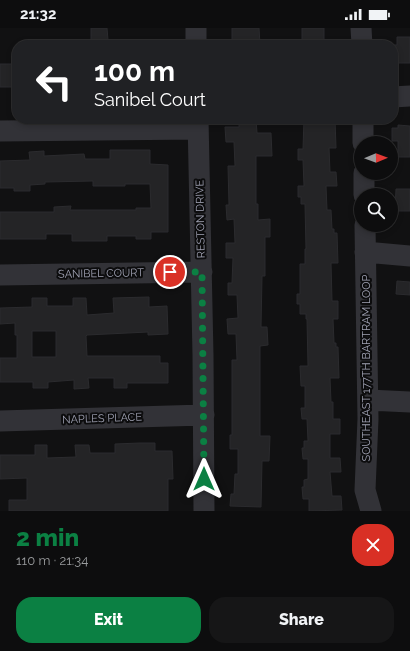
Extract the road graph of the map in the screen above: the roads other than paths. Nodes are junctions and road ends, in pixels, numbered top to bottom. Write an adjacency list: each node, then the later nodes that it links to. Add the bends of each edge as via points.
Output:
1 (196, 28): 3 (street)
2 (361, 28): 4 (street)
3 (196, 40)
4 (362, 40)
5 (410, 96): 6 (street)
6 (398, 97)
7 (198, 124): 9 (street); 14 (street, RESTON DRIVE)
8 (363, 124): 10 (street)
9 (0, 131)
10 (363, 136)
11 (365, 232): 12 (street, SOUTHEAST 177TH BARTRAM LOOP)
12 (365, 252): 13 (street); 16 (street, SOUTHEAST 177TH BARTRAM LOOP)
13 (410, 256)
14 (202, 272): 15 (street, SANIBEL COURT); 18 (street, RESTON DRIVE)
15 (0, 275)
16 (368, 400): 17 (street); 21 (street, SOUTHEAST 177TH BARTRAM LOOP, via 365,490)
17 (410, 402)
18 (204, 415): 19 (street, NAPLES PLACE); 20 (street, RESTON DRIVE)
19 (0, 421)
20 (204, 511)
21 (371, 511)

